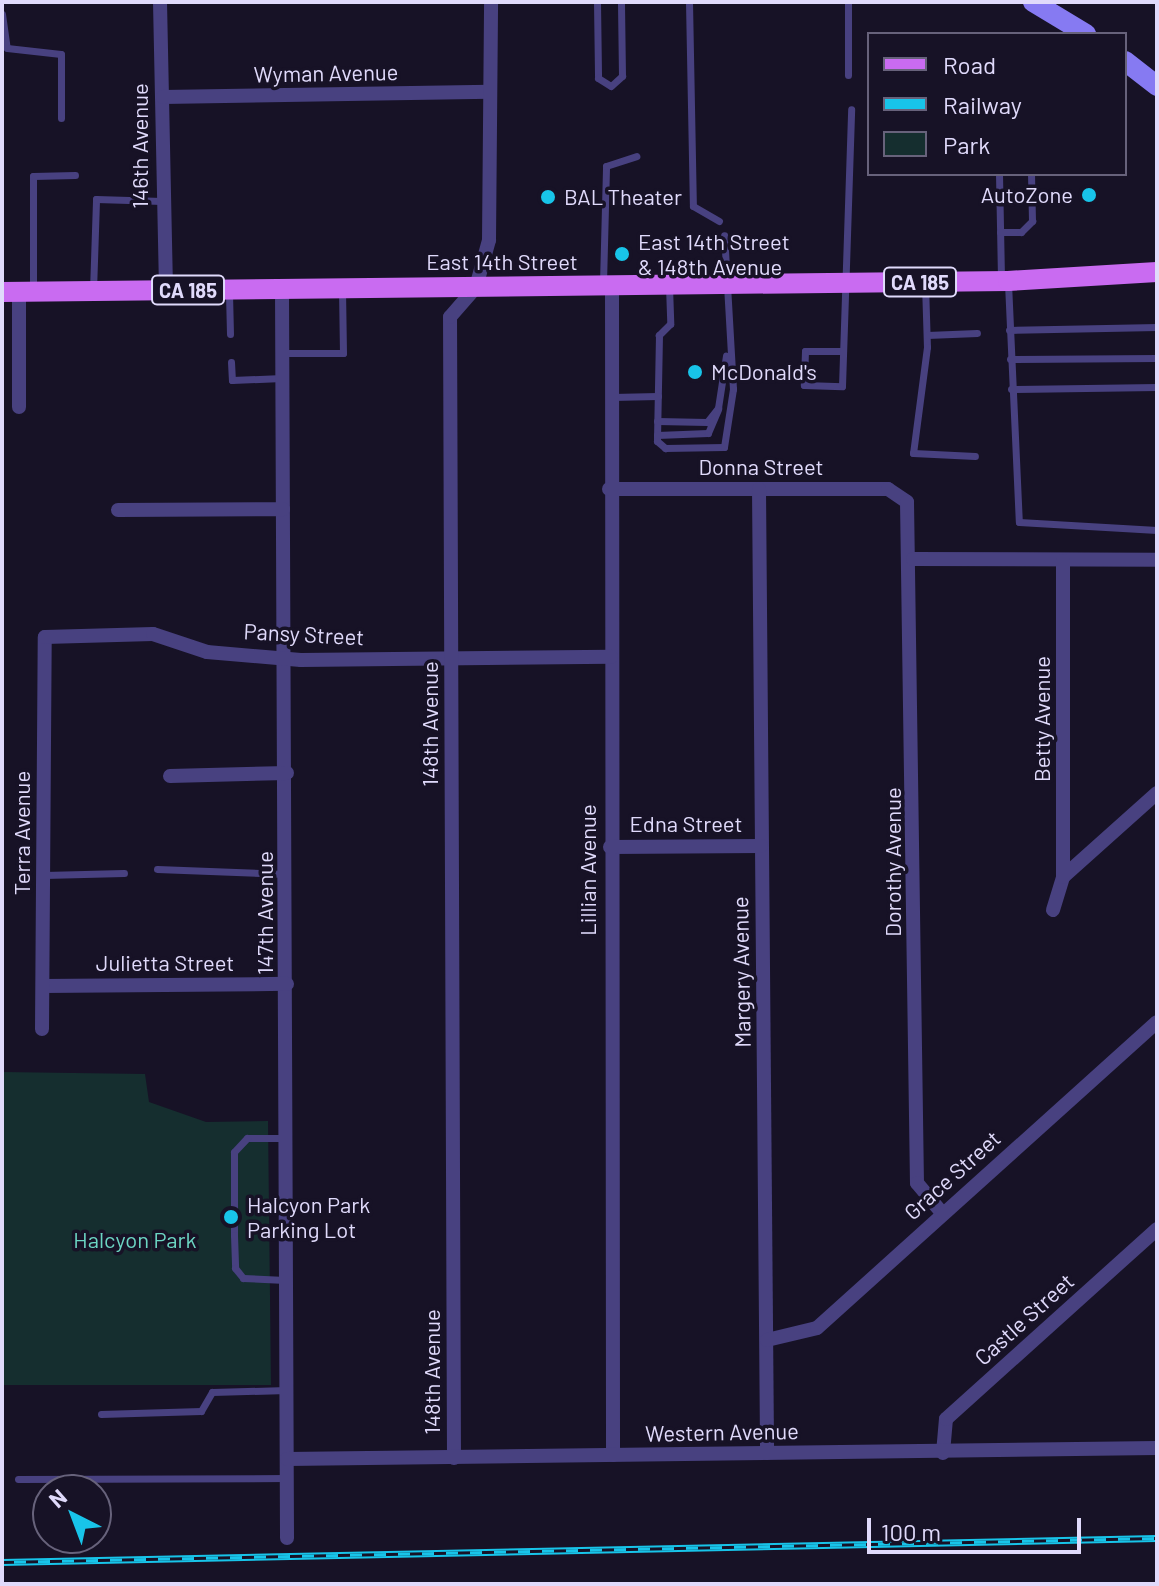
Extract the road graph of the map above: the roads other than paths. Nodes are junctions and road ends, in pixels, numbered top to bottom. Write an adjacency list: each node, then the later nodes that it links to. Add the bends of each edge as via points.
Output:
1 (160, 2): 14 (street, 146th Avenue)
2 (491, 2): 13 (street, 148th Avenue)
3 (597, 2): 4 (lane, via 598,78 611,86 622,76)
4 (621, 2)
5 (689, 2): 22 (lane, via 693,206)
6 (848, 2): 11 (lane)
7 (1039, 3): 9 (main road)
8 (2, 14): 16 (lane, via 7,48 61,54)
9 (1083, 32)
10 (1127, 63): 12 (main road)
11 (848, 75)
12 (1157, 86)
13 (490, 92): 14 (street, Wyman Avenue); 32 (street, 148th Avenue, via 489,240)
14 (163, 97): 21 (street, 146th Avenue)
15 (851, 109): 28 (lane)
16 (61, 118)
17 (636, 156): 30 (lane, via 606,166)
18 (75, 175): 38 (lane, via 33,176)
19 (999, 176): 23 (lane)
20 (1031, 176): 23 (lane, via 1028,229)
21 (162, 201): 35 (street, 146th Avenue); 37 (lane, via 96,199)
22 (719, 221)
23 (1000, 232): 26 (lane)
24 (724, 235): 29 (lane)
25 (1153, 275): 26 (main road, East 14th Street / CA 185)
26 (1004, 281): 27 (main road, East 14th Street / CA 185); 40 (lane)
27 (925, 282): 28 (main road, East 14th Street / CA 185); 43 (lane)
28 (846, 283): 29 (main road, East 14th Street / CA 185); 44 (lane)
29 (726, 284): 31 (main road, East 14th Street / CA 185); 46 (lane)
30 (607, 285): 31 (main road, East 14th Street / CA 185); 32 (main road, East 14th Street / CA 185); 54 (street, Lillian Avenue)
31 (669, 285): 53 (lane)
32 (476, 287): 33 (main road, East 14th Street / CA 185); 72 (street, 148th Avenue, via 450,317)
33 (342, 288): 34 (main road, East 14th Street / CA 185); 45 (lane, via 343,353)
34 (282, 289): 36 (main road, East 14th Street / CA 185); 45 (street, 147th Avenue)
35 (166, 290): 36 (main road, East 14th Street / CA 185); 37 (main road, East 14th Street / CA 185)
36 (229, 290): 42 (lane)
37 (93, 291): 38 (main road, East 14th Street / CA 185)
38 (18, 292): 55 (street)
39 (1157, 327): 40 (lane)
40 (1009, 330): 48 (lane)
41 (977, 333): 43 (lane)
42 (230, 334)
43 (927, 335): 59 (lane, via 913,453)
44 (843, 351): 44 (lane, via 805,351 804,385 842,386)
45 (282, 353): 50 (street, 147th Avenue)
46 (726, 356): 56 (lane); 58 (lane, via 733,389 724,447 665,448)
47 (1157, 358): 48 (lane)
48 (1010, 359): 52 (lane)
49 (231, 362): 50 (lane, via 232,380)
50 (282, 378): 63 (street, 147th Avenue)
51 (1157, 387): 52 (lane)
52 (1011, 389): 65 (lane, via 1019,522)
53 (658, 396): 54 (lane); 57 (lane)
54 (610, 397): 60 (street, Lillian Avenue)
55 (19, 407)
56 (718, 408): 57 (lane, via 707,422); 58 (lane, via 708,433)
57 (657, 421): 58 (lane)
58 (657, 435)
59 (975, 456)
60 (609, 489): 61 (street, Donna Street); 71 (street, Lillian Avenue)
61 (759, 489): 62 (street, Donna Street, via 888,489); 76 (street, Margery Avenue)
62 (907, 502): 66 (street, Dorothy Avenue)
63 (283, 509): 64 (street); 70 (street, 147th Avenue)
64 (118, 510)
65 (1157, 530)
66 (913, 559): 68 (street); 89 (street, Dorothy Avenue, via 917,1183)
67 (1157, 560): 68 (street)
68 (1063, 561): 82 (street, Betty Avenue)
69 (45, 637): 70 (street, Pansy Street, via 153,634 207,652); 81 (street, Terra Avenue)
70 (285, 655): 72 (street, Pansy Street); 73 (street, 147th Avenue)
71 (611, 657): 72 (street, Pansy Street); 77 (street, Lillian Avenue)
72 (452, 660): 99 (street, 148th Avenue)
73 (287, 773): 74 (street); 80 (street, 147th Avenue)
74 (170, 776)
75 (1157, 793): 82 (street)
76 (761, 846): 77 (street, Edna Street); 92 (street, Margery Avenue)
77 (610, 847): 98 (street, Lillian Avenue)
78 (157, 869): 80 (lane)
79 (124, 873): 81 (lane)
80 (287, 874): 84 (street, 147th Avenue)
81 (44, 875): 85 (street, Terra Avenue)
82 (1063, 877): 83 (street)
83 (1053, 910)
84 (287, 984): 85 (street, Julietta Street); 88 (street, 147th Avenue)
85 (43, 986): 87 (street, Terra Avenue)
86 (1157, 1022): 89 (street, Grace Street)
87 (42, 1029)
88 (284, 1138): 91 (street, 147th Avenue); 91 (lane, via 247,1138 234,1152 234,1235 235,1268 243,1278)
89 (942, 1213): 92 (street, Grace Street, via 817,1328)
90 (1157, 1229): 97 (street, Castle Street, via 946,1419)
91 (285, 1280): 93 (street, 147th Avenue)
92 (767, 1340): 96 (street, Margery Avenue)
93 (287, 1390): 94 (lane, via 212,1392 201,1411); 100 (street, 147th Avenue)
94 (101, 1414)
95 (1157, 1448): 97 (street, Western Avenue)
96 (767, 1453): 97 (street, Western Avenue); 98 (street, Western Avenue)
97 (943, 1453)
98 (613, 1455): 99 (street, Western Avenue)
99 (454, 1458): 100 (street, Western Avenue)
100 (287, 1459): 101 (street, 147th Avenue)
101 (287, 1478): 102 (lane); 103 (street, 147th Avenue)
102 (18, 1479)
103 (287, 1538)

